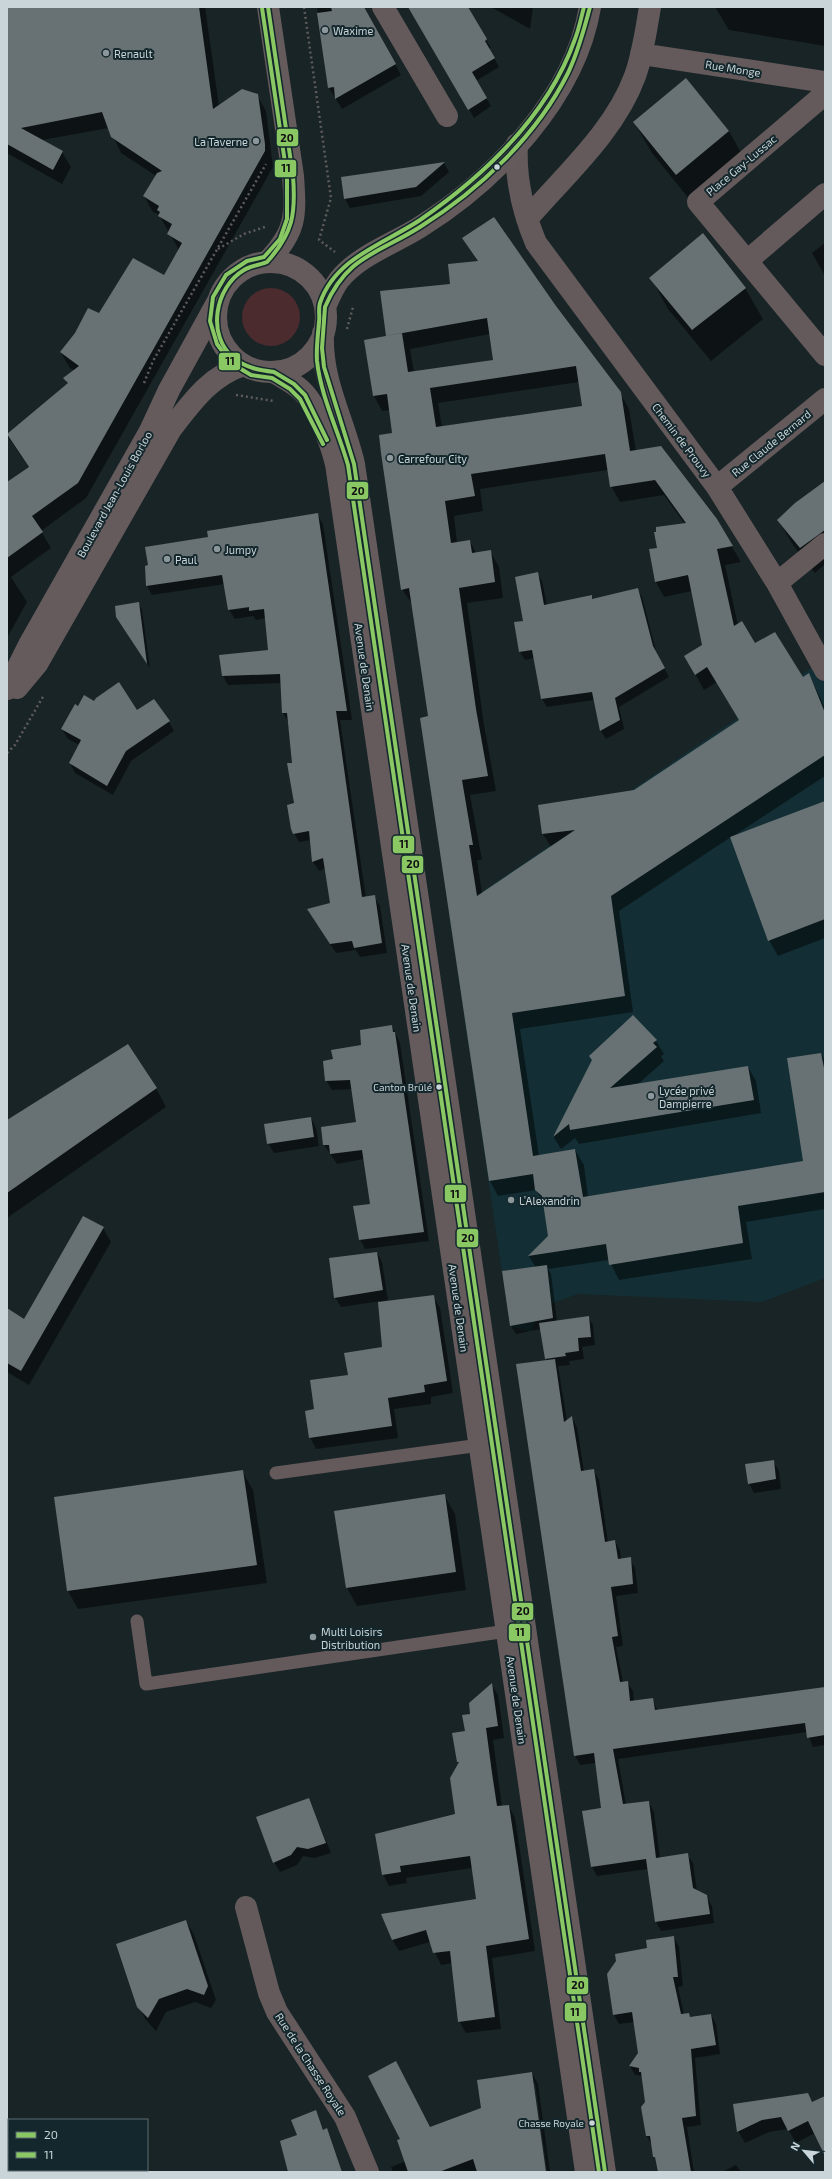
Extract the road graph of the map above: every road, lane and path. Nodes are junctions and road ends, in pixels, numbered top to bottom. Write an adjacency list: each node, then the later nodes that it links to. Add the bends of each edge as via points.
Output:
1 (268, 7): 18 (main road, via 295,201 289,235)
2 (304, 7): 16 (path, via 331,198 319,240)
3 (384, 7): 9 (street)
4 (590, 7): 10 (main road, via 584,34 570,68 547,106)
5 (650, 7): 6 (street)
6 (641, 54): 7 (street, Rue Monge); 13 (street, via 630,88 607,124)
7 (825, 82)
8 (825, 94): 17 (street, Place Gay-Lussac, via 698,202)
9 (447, 116)
10 (517, 144): 13 (street, Chemin de Prouvy, via 517,169); 20 (main road, via 488,174 453,204 419,228 350,268 335,286)
11 (269, 159): 15 (path)
12 (825, 194): 17 (street)
13 (527, 219): 29 (street, Chemin de Prouvy, via 536,243 551,265)
14 (270, 226): 15 (path, via 253,230)
15 (217, 249): 25 (path, via 153,361)
16 (337, 254)
17 (747, 261): 22 (street, Place Gay-Lussac)
18 (267, 262): 19 (main road, via 250,266 236,275 224,288); 20 (main road, via 284,264 304,273 319,291)
19 (219, 299): 23 (main road, via 216,320 220,336 228,351); 33 (main road, Boulevard Jean-Louis Borloo, via 150,431 29,644)
20 (325, 307): 21 (main road)
21 (323, 333): 24 (main road, via 316,347 302,362 289,369); 44 (main road, Avenue de Denain, via 326,374 354,464)
22 (825, 355)
23 (244, 365): 24 (main road); 35 (main road, Boulevard Jean-Louis Borloo, via 228,370 213,380 171,428 37,664)
24 (274, 372): 37 (main road, Avenue de Denain, via 305,394 332,450 336,464)
25 (144, 385)
26 (232, 397): 28 (path, via 236,395)
27 (825, 399): 29 (street, Rue Claude Bernard)
28 (278, 401)
29 (717, 487): 31 (street, Chemin de Prouvy)
30 (825, 544): 31 (street)
31 (777, 583): 32 (street, Chemin de Prouvy)
32 (825, 670)
33 (7, 689)
34 (47, 690): 36 (path, via 16,745)
35 (7, 700)
36 (7, 752)
37 (480, 1445): 38 (lane); 40 (main road, Avenue de Denain)
38 (276, 1473)
39 (137, 1620): 40 (lane, via 146,1684)
40 (507, 1631): 43 (main road, Avenue de Denain)
41 (246, 1908): 42 (street, Rue de la Chasse Royale, via 269,1993 277,2012 345,2117)
42 (368, 2172)
43 (586, 2172)
44 (605, 2172)

